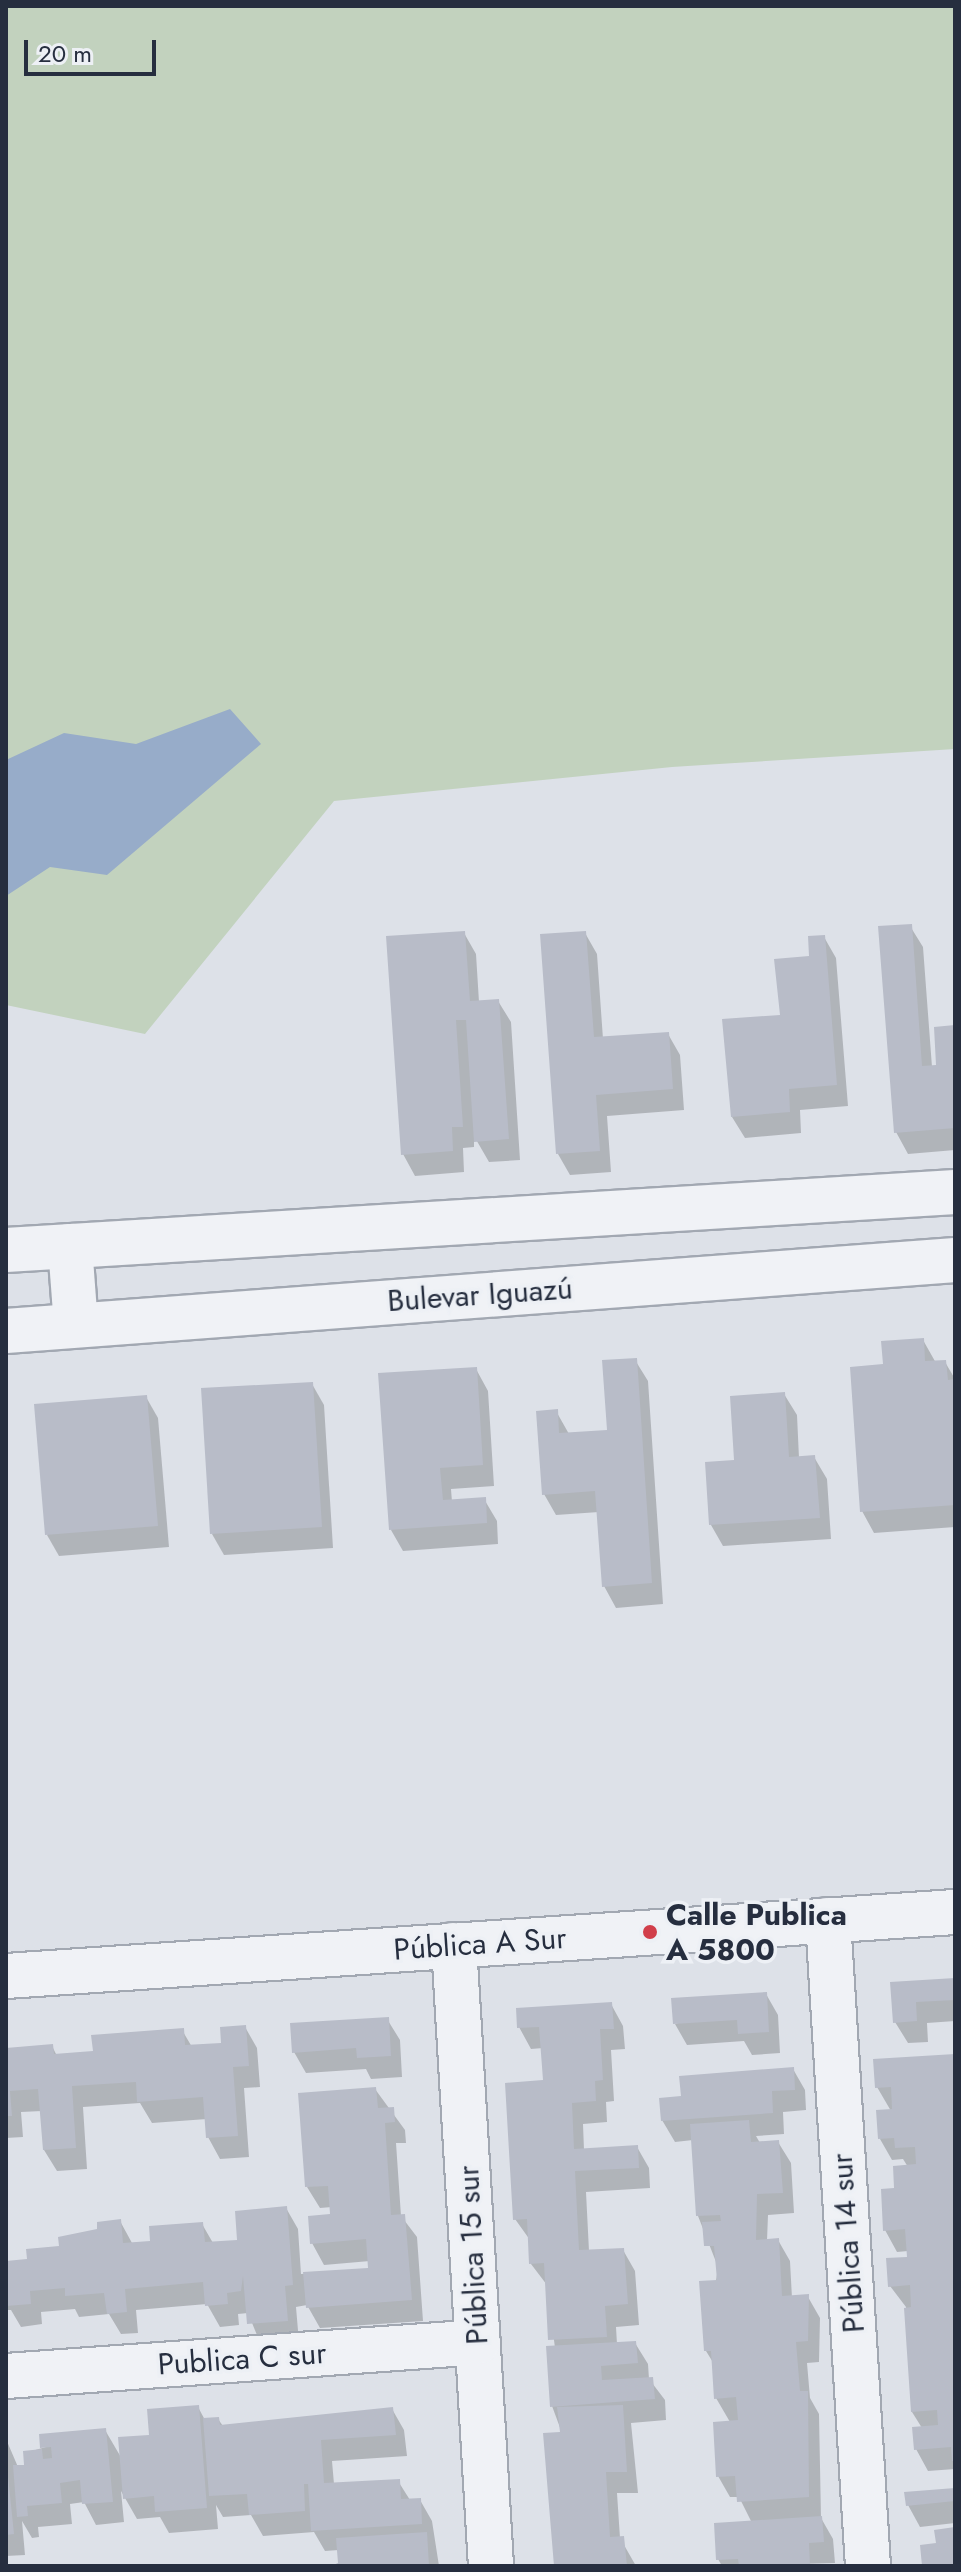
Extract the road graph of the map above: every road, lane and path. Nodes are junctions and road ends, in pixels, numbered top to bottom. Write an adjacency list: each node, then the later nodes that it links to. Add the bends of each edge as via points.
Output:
1 (955, 1192): 2 (street)
2 (70, 1246): 3 (street); 5 (street)
3 (6, 1250)
4 (955, 1260): 5 (street, Bulevar Iguazú)
5 (76, 1325): 6 (street, Bulevar Iguazú)
6 (6, 1331)
7 (955, 1912): 8 (street, Pública A Sur)
8 (828, 1920): 9 (street, Pública A Sur); 14 (street, Pública 14 sur)
9 (454, 1945): 10 (street, Pública A Sur); 11 (street, Pública 15 sur)
10 (6, 1976)
11 (478, 2342): 12 (street, Publica C sur); 13 (street, Pública 15 sur)
12 (6, 2376)
13 (491, 2566)
14 (868, 2566)

